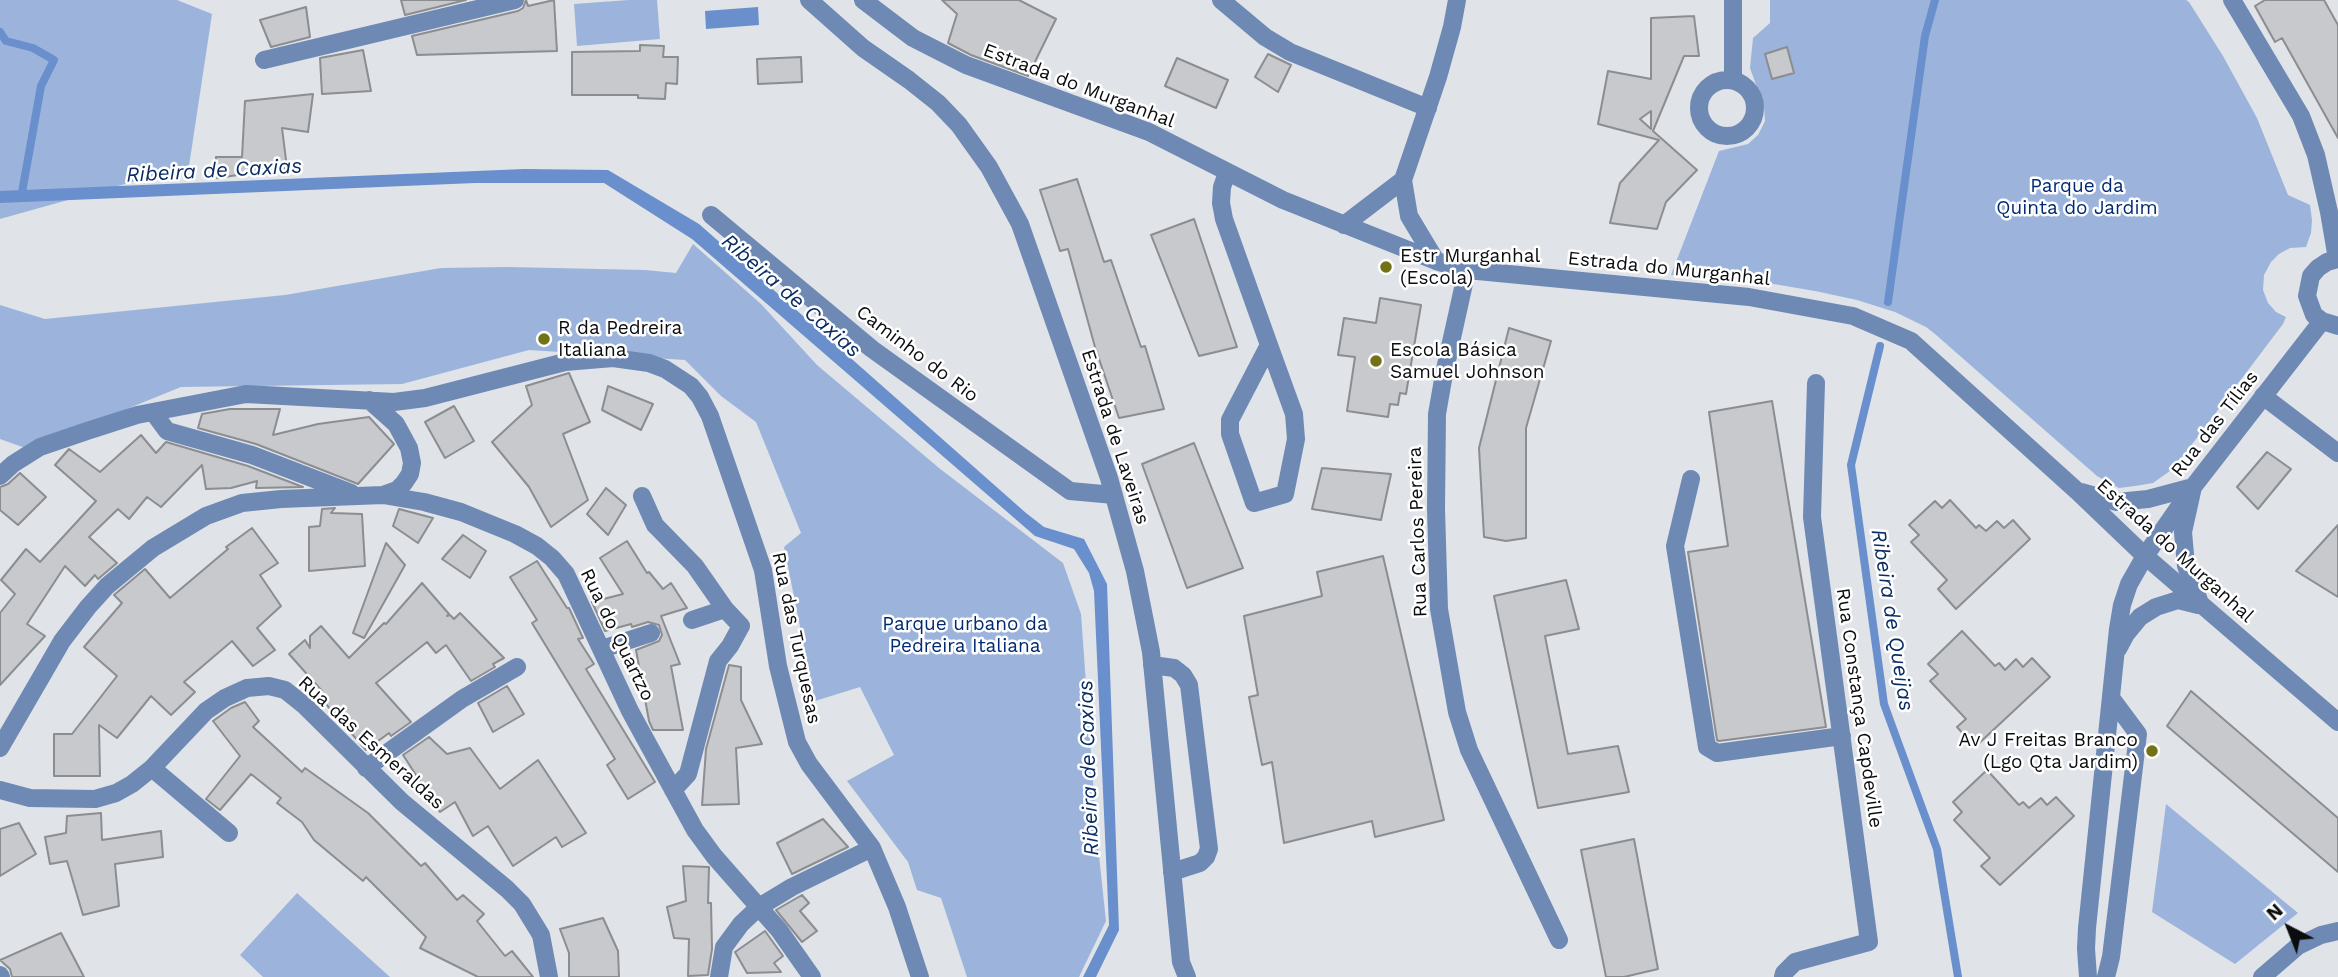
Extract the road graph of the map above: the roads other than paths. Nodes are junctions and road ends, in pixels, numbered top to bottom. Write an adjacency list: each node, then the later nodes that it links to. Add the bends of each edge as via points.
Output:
1 (515, 0): 8 (street)
2 (809, 0): 30 (street, Estrada de Laveiras, via 863,48 938,103 989,167 1020,223)
3 (863, 0): 11 (street, Estrada do Murganhal, via 913,38 956,60 1149,132)
4 (1221, 0): 10 (street, via 1290,52)
5 (1457, 0): 10 (street)
6 (1733, 0): 9 (street)
7 (2232, 0): 15 (street, via 2301,116 2316,155)
8 (264, 60)
9 (1733, 80)
10 (1428, 108): 12 (street)
11 (1227, 173): 14 (street, Estrada do Murganhal); 19 (street, via 1222,187 1224,219)
12 (1403, 180): 14 (street); 16 (street, via 1409,216)
13 (711, 215): 30 (street, Caminho do Rio, via 872,349 1070,491)
14 (1344, 225): 16 (street, Estrada do Murganhal)
15 (2337, 259): 18 (street, via 2318,268 2307,286 2309,306)
16 (1436, 261): 17 (street, Estrada do Murganhal)
17 (1467, 270): 28 (street, Estrada do Murganhal, via 1749,297 1853,316 1911,341); 57 (street, Rua Carlos Pereira, via 1437,414 1440,610 1457,712 1469,750)
18 (2330, 323): 21 (street, Rua das Tílias)
19 (1269, 345): 19 (street, via 1294,415 1296,439 1285,494 1254,503 1230,434 1230,420)
20 (1816, 383): 46 (street, Rua Constança Capdeville, via 1812,517)
21 (2263, 396): 24 (street); 27 (street, Rua das Tílias)
22 (369, 400): 23 (street, via 246,394); 29 (street, via 396,424 412,463 404,483); 37 (street, Rua das Turquesas, via 425,398 565,362 612,358 649,362 681,377 700,397 709,416 763,570)
23 (153, 412): 25 (street, via 40,447); 31 (street, via 167,431 252,455)
24 (2338, 453)
25 (0, 476)
26 (1691, 479): 46 (street, via 1675,546 1707,747 1717,753)
27 (2193, 487): 28 (street, via 2117,502); 33 (street, Rua das Tílias); 34 (street, via 2183,532 2186,566)
28 (2077, 491): 33 (street, Estrada do Murganhal)
29 (383, 495): 31 (street, Rua do Quartzo); 40 (street, Rua do Quartzo, via 461,512 537,546 566,574)
30 (1114, 495): 42 (street, Estrada de Laveiras, via 1135,571)
31 (358, 496): 47 (street, Rua do Quartzo, via 242,503 206,516 153,548 88,607 62,641)
32 (642, 496): 35 (street, via 655,525 695,566)
33 (2145, 556): 34 (street, Estrada do Murganhal); 41 (street, Rua das Tílias, via 2122,605)
34 (2202, 606): 41 (street, via 2178,600 2156,607 2140,617); 45 (street, Estrada do Murganhal)
35 (725, 609): 36 (street); 38 (street)
36 (692, 620)
37 (772, 620): 38 (street); 53 (street, Rua das Turquesas, via 797,742)
38 (741, 626): 51 (street, via 718,661 688,774)
39 (651, 633): 40 (street)
40 (602, 649): 51 (street, Rua do Quartzo)
41 (2116, 651): 44 (street, Rua das Tílias)
42 (1152, 665): 54 (street, Estrada de Laveiras); 54 (street, via 1174,668 1189,685 1209,849 1200,863)
43 (517, 667): 49 (street)
44 (2112, 699): 64 (street, Rua das Tílias, via 2087,928); 65 (street, via 2138,734)
45 (2338, 722)
46 (1842, 736): 63 (street, Rua Constança Capdeville, via 1870,942 1795,962)
47 (0, 748)
48 (152, 768): 49 (street, Rua das Esmeraldas, via 206,711 247,688 269,686 296,697); 50 (street, Rua das Esmeraldas, via 116,793 95,799 30,799); 52 (street)
49 (366, 768): 58 (street, Rua das Esmeraldas, via 522,904 541,935)
50 (0, 790)
51 (673, 790): 55 (street, Rua do Quartzo, via 695,830)
52 (229, 833)
53 (872, 848): 55 (street); 61 (street, Rua das Turquesas)
54 (1172, 872): 62 (street, Estrada de Laveiras, via 1181,962)
55 (759, 907): 59 (street, via 724,947); 60 (street, Rua do Quartzo)
56 (2338, 931): 66 (street, via 2298,946)
57 (1559, 940)
58 (549, 977)
59 (719, 977)
60 (811, 977)
61 (920, 977)
62 (1187, 977)
63 (1783, 977)
64 (2088, 977)
65 (2106, 977)
66 (2262, 977)

